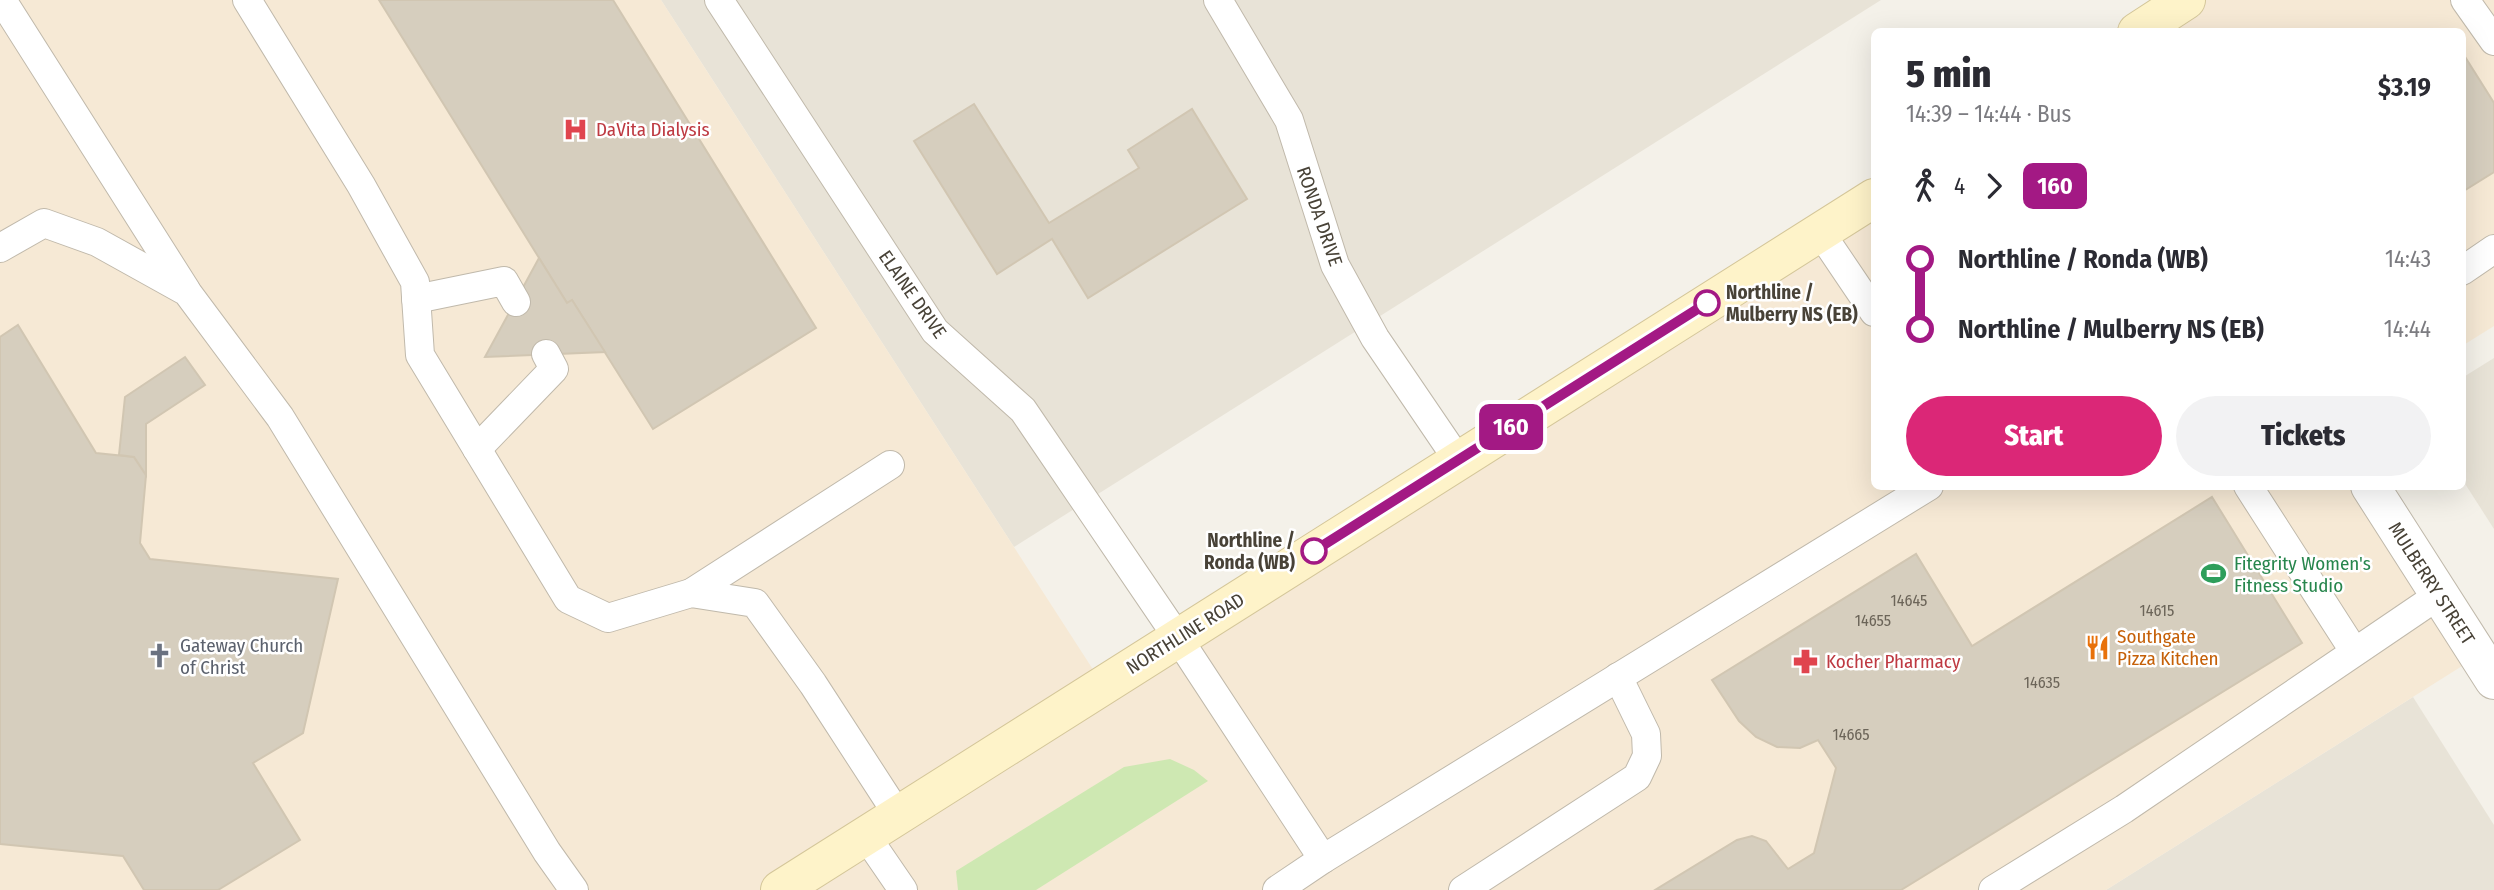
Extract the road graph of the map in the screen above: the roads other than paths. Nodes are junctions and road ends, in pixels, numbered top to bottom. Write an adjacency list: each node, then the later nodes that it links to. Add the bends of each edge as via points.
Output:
1 (2, 0): 14 (lane)
2 (247, 0): 15 (lane, via 361,185 415,282)
3 (719, 0): 27 (lane, ELAINE DRIVE, via 935,331 1023,410)
4 (1218, 0): 20 (lane, RONDA DRIVE, via 1289,120 1335,265 1375,338)
5 (2186, 0): 7 (main road)
6 (2465, 0): 8 (lane)
7 (2143, 28)
8 (2494, 41)
9 (1871, 200): 10 (main road, NORTHLINE ROAD)
10 (1820, 232): 17 (lane); 20 (main road, NORTHLINE ROAD)
11 (0, 248): 14 (lane, via 44,223 97,242)
12 (2494, 249): 13 (lane)
13 (2466, 268)
14 (187, 292): 34 (lane, via 280,417)
15 (416, 299): 16 (lane, via 504,281); 19 (lane, via 420,355)
16 (516, 302)
17 (1871, 308)
18 (546, 354): 19 (lane, via 554,369)
19 (477, 449): 25 (lane, via 568,599 608,618)
20 (1458, 460): 27 (main road, NORTHLINE ROAD)
21 (890, 465): 25 (lane)
22 (1922, 490): 29 (lane)
23 (2251, 490): 28 (lane)
24 (2373, 490): 26 (street, MULBERRY STREET)
25 (691, 593): 31 (lane, via 755,603)
26 (2440, 595): 28 (lane); 30 (street, MULBERRY STREET)
27 (1178, 638): 31 (main road, NORTHLINE ROAD); 33 (lane, ELAINE DRIVE)
28 (2354, 651): 39 (lane, via 2124,809)
29 (1618, 677): 33 (lane); 38 (lane, via 1646,734 1647,756 1637,777)
30 (2494, 680)
31 (898, 815): 32 (main road, NORTHLINE ROAD)
32 (866, 835): 35 (main road, NORTHLINE ROAD); 36 (lane)
33 (1323, 859): 37 (lane)
34 (574, 890)
35 (780, 890)
36 (903, 890)
37 (1277, 890)
38 (1463, 890)
39 (1993, 890)

